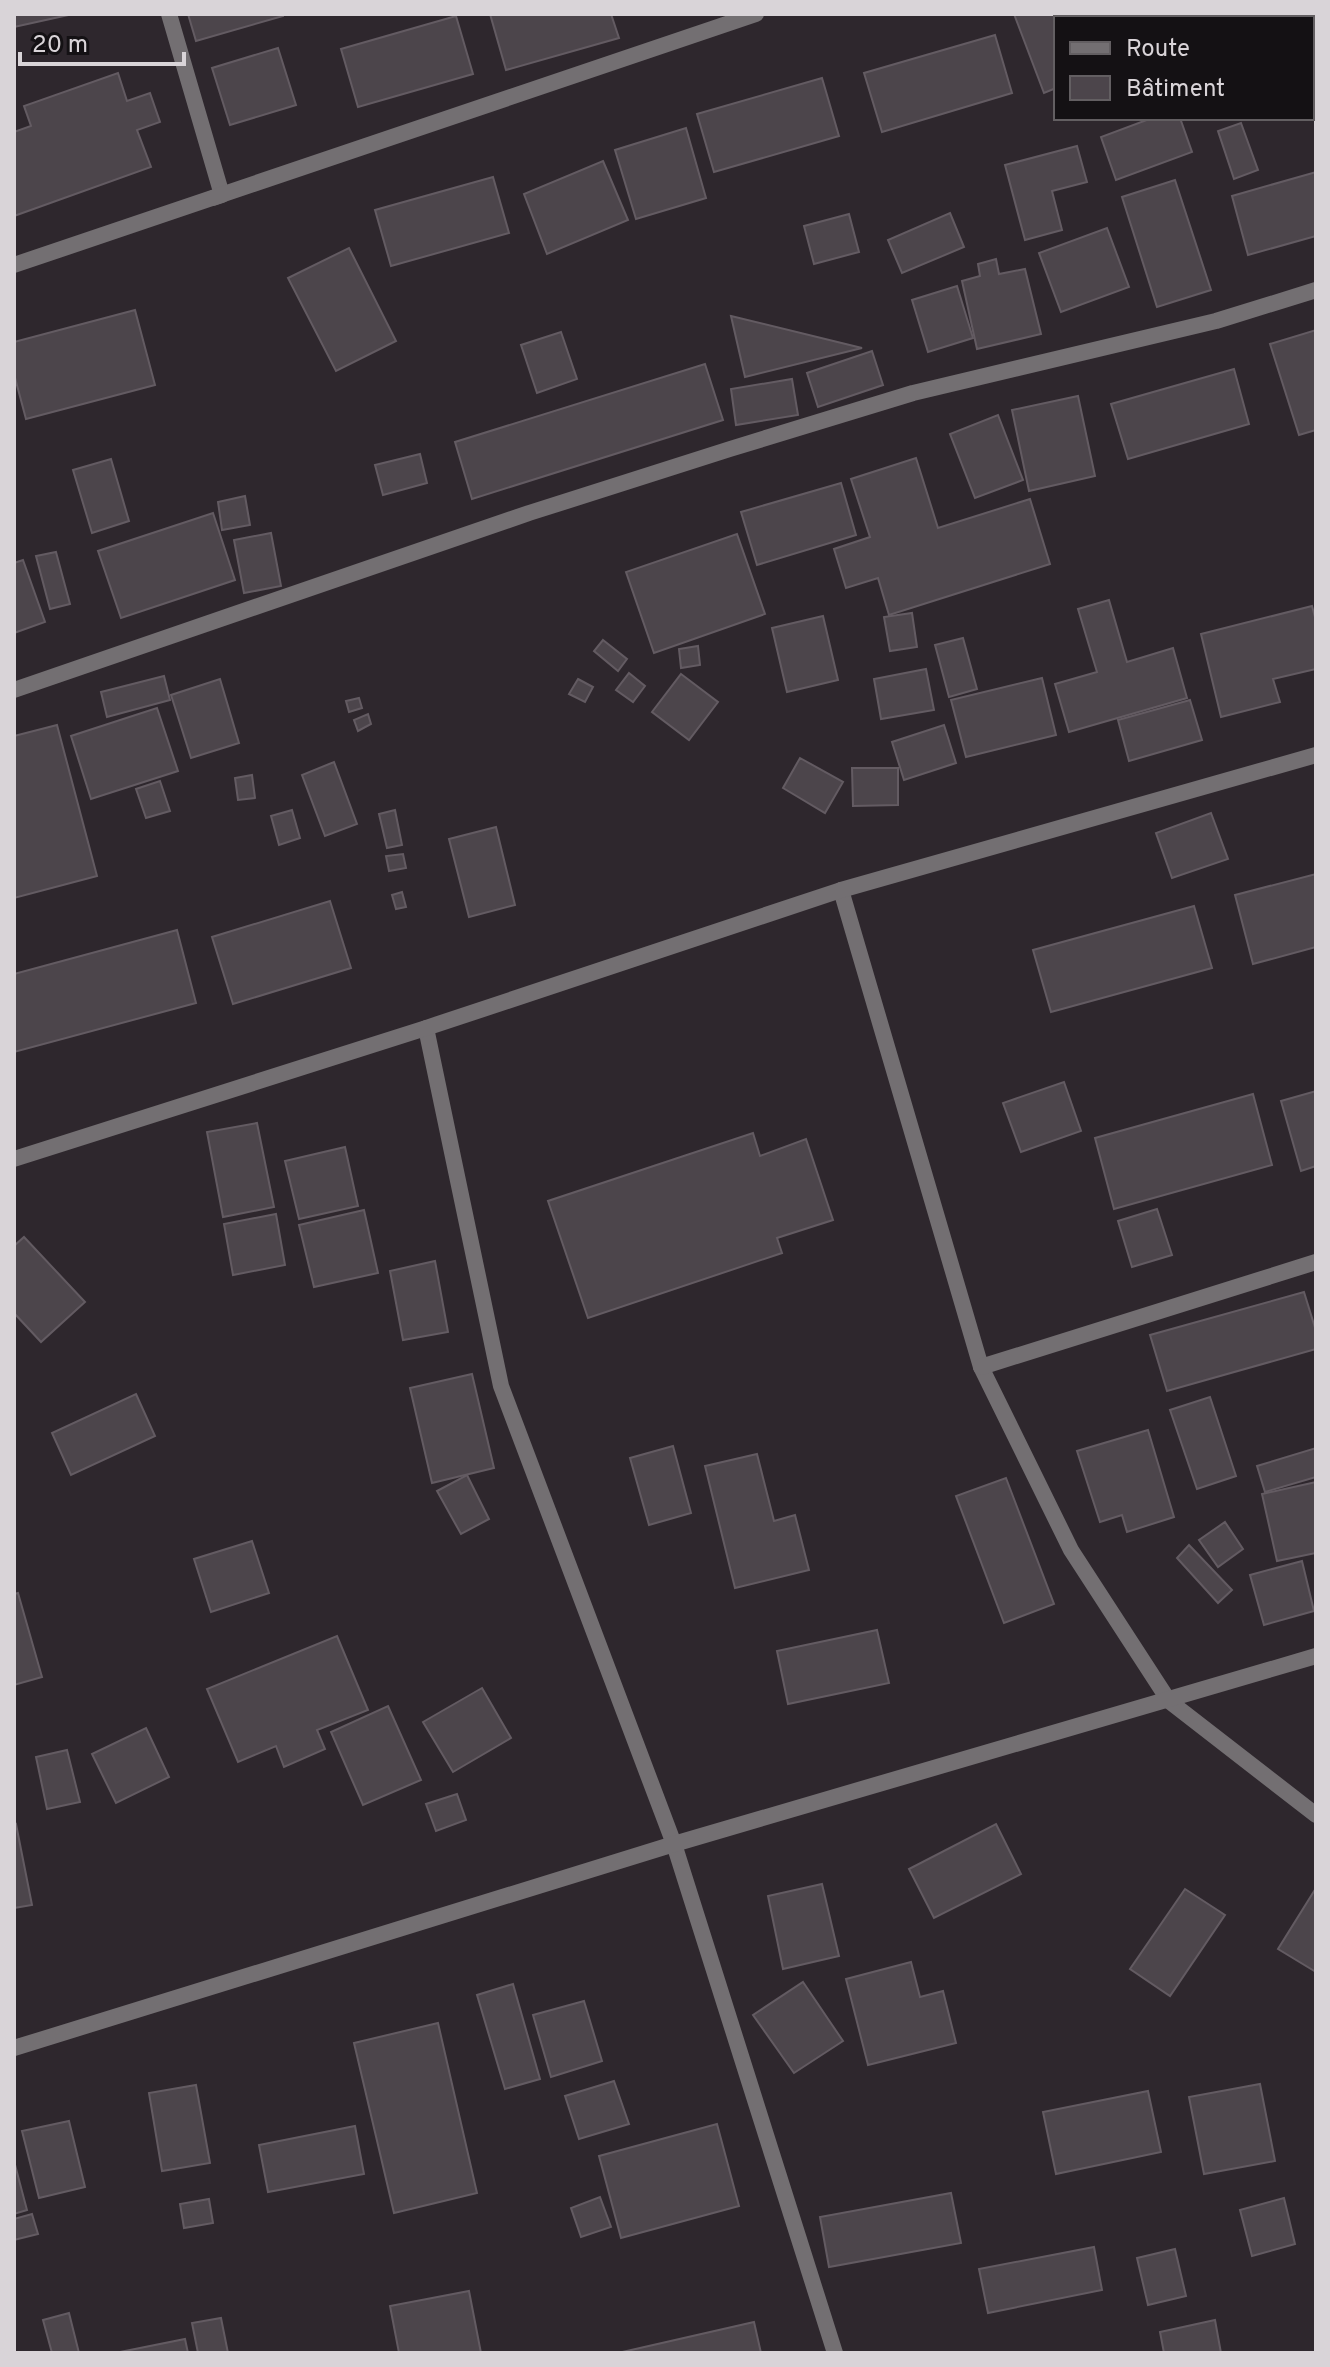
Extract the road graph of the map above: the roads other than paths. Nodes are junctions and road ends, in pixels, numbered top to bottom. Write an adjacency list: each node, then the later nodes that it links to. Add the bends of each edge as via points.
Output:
1 (169, 14): 3 (street)
2 (756, 14): 3 (street)
3 (214, 198): 4 (street)
4 (14, 264)
5 (1316, 290): 6 (street, via 1216,321 913,393 529,513)
6 (14, 690)
7 (1316, 755): 8 (street)
8 (841, 890): 9 (street); 12 (street)
9 (426, 1028): 10 (street); 16 (street, via 501,1386)
10 (14, 1159)
11 (1316, 1262): 12 (street)
12 (981, 1367): 14 (street, via 1071,1550)
13 (1316, 1656): 14 (street)
14 (1169, 1701): 15 (street); 16 (street)
15 (1316, 1815)
16 (674, 1844): 17 (street); 18 (street)
17 (14, 2048)
18 (835, 2353)

